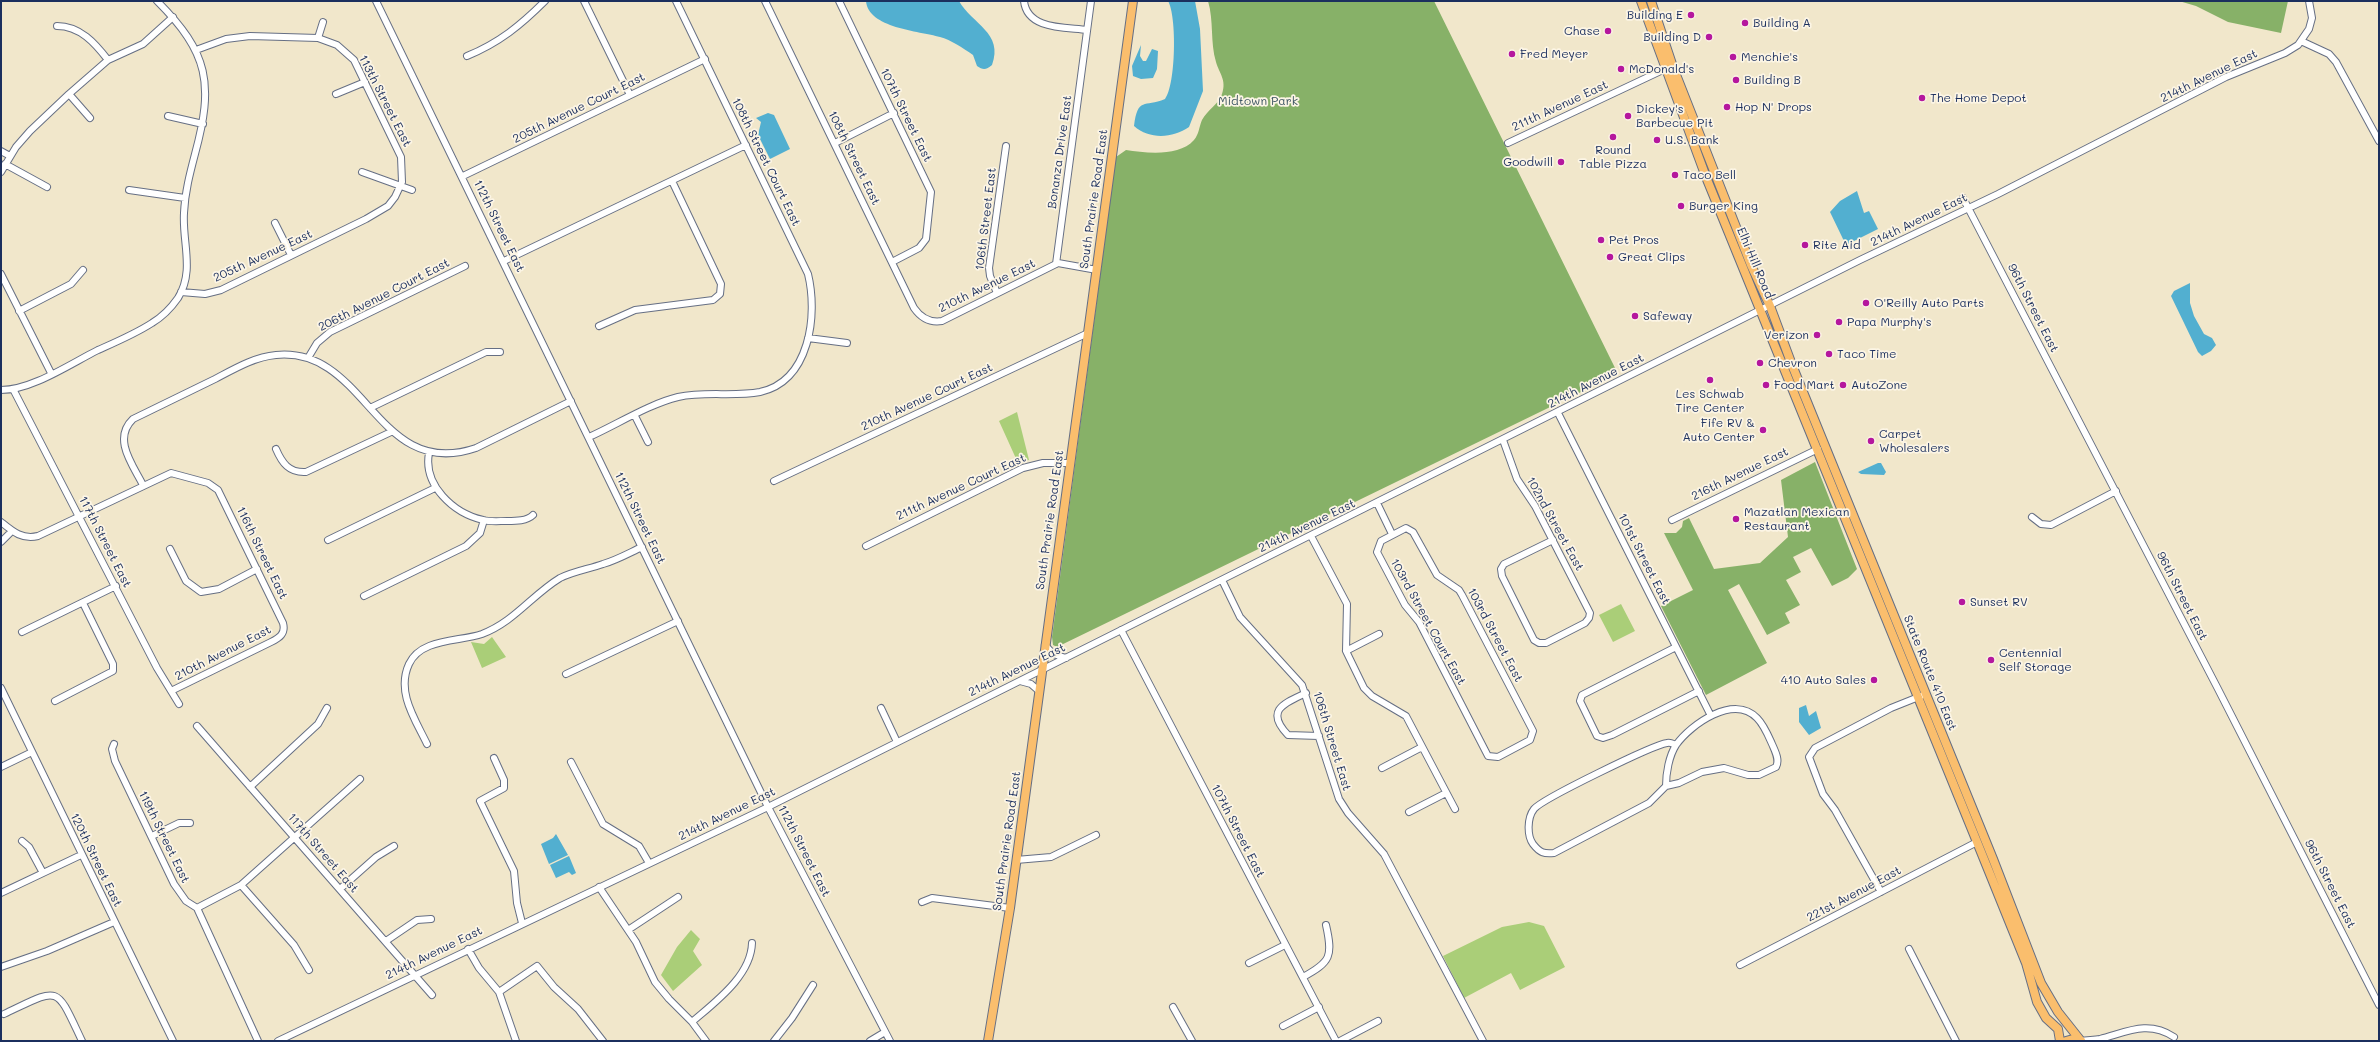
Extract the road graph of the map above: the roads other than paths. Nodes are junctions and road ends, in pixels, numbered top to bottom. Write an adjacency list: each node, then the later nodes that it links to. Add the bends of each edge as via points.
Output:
1 (157, 1): 14 (street)
2 (376, 1): 43 (street, 112th Street East)
3 (545, 1): 21 (street, via 510,33)
4 (584, 1): 28 (street)
5 (676, 1): 22 (street, 108th Street Court East)
6 (765, 1): 34 (street, 108th Street East)
7 (839, 1): 29 (street, 107th Street East)
8 (1024, 1): 17 (street, via 1030,15 1040,23)
9 (1091, 1): 17 (street, Bonanza Drive East)
10 (1133, 1): 59 (main road, South Prairie Road East)
11 (1641, 1): 24 (main road, Elhi Hill Road)
12 (1651, 1): 63 (main road, Elhi Hill Road, via 1673,67 1751,265)
13 (2309, 1): 19 (street, 214th Avenue East, via 2311,23)
14 (174, 17): 20 (street); 23 (street, via 143,44)
15 (323, 22): 18 (street)
16 (57, 26): 23 (street, via 71,27 81,32)
17 (1088, 30): 56 (street, Bonanza Drive East)
18 (318, 38): 20 (street, 113th Street East, via 250,36 226,39); 25 (street, 113th Street East, via 333,42 346,51 354,60)
19 (2301, 41): 33 (street, via 2329,54 2336,62); 51 (street, 214th Avenue East, via 2285,54 2226,78)
20 (196, 50): 32 (street, via 205,83)
21 (467, 56)
22 (705, 59): 28 (street, 205th Avenue Court East); 36 (street, 108th Street Court East)
23 (108, 60): 26 (street)
24 (1665, 69): 35 (street, 211th Avenue East); 65 (main road, Elhi Hill Road)
25 (365, 82): 27 (street); 45 (street, 113th Street East, via 401,157 403,174)
26 (69, 94): 31 (street); 39 (street, via 30,131)
27 (336, 94)
28 (630, 96): 43 (street, 205th Avenue Court East)
29 (894, 114): 34 (street); 55 (street, 107th Street East, via 931,192 928,234 924,243)
30 (168, 116): 32 (street)
31 (90, 118)
32 (203, 124): 49 (street)
33 (2379, 141)
34 (835, 143): 55 (street, 108th Street East)
35 (1508, 143)
36 (746, 145): 44 (street); 69 (street, 108th Street Court East, via 808,274 813,301)
37 (1006, 146): 62 (street, 106th Street East, via 989,268)
38 (1, 151): 39 (street)
39 (10, 156): 40 (street)
40 (5, 164): 41 (street); 46 (street)
41 (1, 172)
42 (362, 172): 45 (street)
43 (463, 176): 54 (street, 112th Street East)
44 (672, 181): 54 (street); 67 (street, via 722,291 713,300 635,310)
45 (400, 186): 48 (street); 53 (street, 205th Avenue East, via 392,202 378,212)
46 (47, 187)
47 (129, 190): 49 (street)
48 (412, 190)
49 (185, 198): 61 (street, via 187,270)
50 (1963, 198): 51 (street, 96th Street East)
51 (1969, 208): 63 (street, 214th Avenue East); 91 (street, 96th Street East)
52 (275, 223): 53 (street)
53 (291, 256): 61 (street, 205th Avenue East, via 221,290 205,294)
54 (504, 261): 76 (street, 112th Street East)
55 (892, 262): 66 (street, 108th Street East, via 914,308)
56 (1056, 264): 59 (street); 62 (street, 210th Avenue East)
57 (465, 266): 72 (street, 206th Avenue Court East, via 330,332 317,343)
58 (83, 270): 64 (street, via 71,284)
59 (1097, 270): 68 (main road, South Prairie Road East)
60 (1, 274): 64 (street)
61 (182, 292): 73 (street, via 172,306 152,324)
62 (997, 293): 66 (street, 210th Avenue East, via 942,321)
63 (1770, 306): 65 (street, 214th Avenue East); 130 (main road, State Route 410 East)
64 (19, 311): 73 (street)
65 (1761, 311): 78 (street, 214th Avenue East); 85 (main road, State Route 410 East)
66 (927, 320)
67 (599, 326)
68 (1088, 333): 87 (main road, South Prairie Road East); 88 (street, 210th Avenue Court East)
69 (808, 338): 70 (street); 79 (street, 108th Street Court East, via 802,356 792,372 771,388 751,393 709,393 676,398)
70 (847, 343)
71 (500, 352): 77 (street, via 486,352)
72 (308, 358): 77 (street, via 338,374); 89 (street, via 278,355 259,358 133,419 125,428 124,447)
73 (51, 374): 74 (street)
74 (13, 389): 75 (street); 94 (street, 117th Street East)
75 (1, 390)
76 (571, 401): 81 (street, 112th Street East); 86 (street, via 476,448 448,454)
77 (370, 408): 80 (street)
78 (1558, 413): 82 (street, 214th Avenue East); 119 (street, 101st Street East)
79 (635, 416): 81 (street, 108th Street Court East); 83 (street)
80 (391, 432): 84 (street, via 306,472 288,468); 86 (street)
81 (589, 437): 106 (street, 112th Street East)
82 (1502, 440): 92 (street, 214th Avenue East); 103 (street, 102nd Street East, via 1517,479)
83 (648, 442)
84 (276, 449)
85 (1818, 449): 97 (street, 216th Avenue East); 130 (main road, State Route 410 East)
86 (429, 453): 90 (street, via 429,472)
87 (1070, 463): 105 (street, 211th Avenue Court East, via 1043,463 1023,468); 118 (main road, South Prairie Road East)
88 (774, 481)
89 (143, 485): 94 (street); 108 (street, 116th Street East, via 167,474 176,473 214,486 221,494)
90 (435, 488): 96 (street, via 460,511); 102 (street)
91 (2116, 491): 95 (street, via 2051,525 2042,524); 195 (street, 96th Street East)
92 (1377, 503): 100 (street); 101 (street, 214th Avenue East)
93 (533, 515): 96 (street, via 521,520)
94 (80, 516): 99 (street, via 34,537 22,536); 110 (street, 117th Street East)
95 (2032, 518)
96 (484, 520): 111 (street, via 480,533 466,546)
97 (1672, 520)
98 (1, 522): 99 (street)
99 (12, 531): 104 (street)
100 (1392, 534): 144 (street, 103rd Street Court East, via 1381,541 1377,552 1405,605 1419,622); 144 (street, 103rd Street East, via 1410,528 1437,575 1459,590 1533,731 1532,737 1498,757)
101 (1311, 536): 109 (street, 214th Avenue East); 120 (street, via 1347,604)
102 (328, 540)
103 (1553, 540): 103 (street, 102nd Street East, via 1504,564 1501,569 1502,576 1534,640 1539,643 1546,643 1579,626 1589,618 1590,613)
104 (1, 542)
105 (866, 546)
106 (642, 547): 113 (street, 112th Street East); 140 (street, via 610,562 562,578 540,592 518,613 500,625 465,639 428,647 416,654 409,664 404,682 405,694)
107 (170, 549): 108 (street, via 186,581 201,592 219,589)
108 (257, 569): 116 (street, 116th Street East, via 283,623)
109 (1222, 580): 114 (street, 214th Avenue East); 129 (street, 106th Street East, via 1240,617 1298,678)
110 (116, 586): 112 (street); 126 (street, 117th Street East)
111 (364, 596)
112 (83, 603): 115 (street); 131 (street, via 114,671)
113 (678, 621): 123 (street); 153 (street, 112th Street East)
114 (1122, 630): 121 (street, 214th Avenue East); 183 (street, 107th Street East)
115 (22, 632)
116 (283, 632): 126 (street, 210th Avenue East, via 271,642)
117 (1379, 634): 120 (street)
118 (1045, 644): 121 (street, via 1053,654); 122 (main road, South Prairie Road East)
119 (1676, 647): 128 (street, 101st Street East); 128 (street, via 1582,695 1581,703 1597,736 1603,738)
120 (1346, 651): 142 (street, via 1367,693 1406,716)
121 (1066, 658): 122 (street, 214th Avenue East)
122 (1041, 670): 124 (street, 214th Avenue East); 127 (main road, South Prairie Road East)
123 (566, 674)
124 (1020, 681): 127 (street, via 1031,684); 138 (street, 214th Avenue East)
125 (1, 688): 143 (street, 120th Street East)
126 (171, 691): 132 (street, 117th Street East)
127 (1039, 691): 164 (main road, South Prairie Road East)
128 (1698, 691): 135 (street, 101st Street East)
129 (1306, 693): 137 (street, 106th Street East); 137 (street, via 1282,705 1278,709 1278,715 1288,735)
130 (1922, 695): 161 (main road, State Route 410 East); 170 (street, via 1891,708 1815,748 1809,756 1823,794 1835,810); 223 (main road, State Route 410 East, via 2041,983 2058,1012)
131 (55, 700)
132 (179, 704)
133 (327, 708): 151 (street, via 318,724)
134 (881, 708): 138 (street)
135 (1710, 714): 141 (street); 150 (street, via 1730,710 1749,712 1762,724 1778,760 1776,767 1765,774 1748,775 1718,768)
136 (197, 726): 151 (street, 117th Street East)
137 (1319, 736): 219 (street, 106th Street East, via 1342,804 1384,854)
138 (897, 742): 153 (street, 214th Avenue East)
139 (114, 744): 158 (street, 119th Street East, via 112,750 115,761)
140 (427, 744)
141 (1676, 745): 150 (street, via 1667,769); 150 (street, via 1666,743 1537,806 1530,819 1531,841 1540,852 1554,853 1644,806)
142 (1422, 748): 148 (street); 152 (street)
143 (32, 752): 147 (street); 163 (street, 120th Street East)
144 (1488, 756)
145 (494, 758): 178 (street, via 504,780 504,788 480,801 514,871)
146 (571, 762): 165 (street, via 601,821 607,828 639,846)
147 (1, 767)
148 (1382, 768)
149 (360, 778): 159 (street)
150 (1666, 786)
151 (250, 787): 159 (street, 117th Street East)
152 (1446, 793): 154 (street); 155 (street)
153 (768, 807): 165 (street, 214th Avenue East); 202 (street, 112th Street East)
154 (1454, 809)
155 (1409, 812)
156 (190, 823): 158 (street, via 179,824)
157 (1096, 835): 164 (street, via 1051,857)
158 (152, 836): 174 (street, 119th Street East, via 181,895)
159 (294, 837): 167 (street); 169 (street, 117th Street East)
160 (22, 841): 166 (street, via 29,847)
161 (1977, 842): 170 (street, 221st Avenue East); 221 (main road, State Route 410 East, via 2026,963 2037,1002 2046,1018 2058,1029)
162 (394, 846): 169 (street, via 376,856)
163 (81, 854): 166 (street); 177 (street, 120th Street East)
164 (1016, 860): 175 (main road, South Prairie Road East)
165 (650, 863): 168 (street, 214th Avenue East)
166 (43, 873): 171 (street)
167 (241, 885): 174 (street); 189 (street, via 294,945)
168 (599, 887): 178 (street, 214th Avenue East); 180 (street)
169 (340, 889): 181 (street, 117th Street East)
170 (1882, 892): 187 (street, 221st Avenue East)
171 (1, 893)
172 (678, 897): 180 (street)
173 (922, 902): 175 (street, via 932,898)
174 (196, 908): 207 (street, 119th Street East)
175 (1010, 908): 215 (main road, South Prairie Road East)
176 (431, 919): 181 (street, via 417,920)
177 (114, 922): 188 (street, via 47,951); 206 (street, 120th Street East)
178 (522, 923): 184 (street, 214th Avenue East)
179 (1326, 925): 191 (street, via 1330,948 1327,960 1318,969)
180 (628, 930): 200 (street, via 660,988)
181 (386, 941): 190 (street, 117th Street East)
182 (752, 943): 200 (street, via 751,955 730,987)
183 (1285, 945): 186 (street); 191 (street, 107th Street East)
184 (468, 949): 190 (street, 214th Avenue East); 193 (street, via 479,968)
185 (1909, 949): 220 (street)
186 (1249, 963)
187 (1740, 966)
188 (1, 967)
189 (308, 970)
190 (415, 974): 194 (street, 117th Street East); 208 (street, 214th Avenue East)
191 (1303, 977): 197 (street, 107th Street East)
192 (813, 985): 212 (street)
193 (499, 992): 209 (street); 210 (street, via 537,966 554,987 578,1009)
194 (432, 994)
195 (2379, 1005)
196 (1173, 1007): 216 (street)
197 (1318, 1008): 201 (street); 217 (street, 107th Street East)
198 (4, 1014): 205 (street, via 52,994 63,1002)
199 (1378, 1021): 218 (street)
200 (692, 1022): 211 (street)
201 (1283, 1026)
202 (885, 1032): 213 (street); 214 (street, 112th Street East)
203 (2119, 1033): 204 (street, via 2130,1029 2148,1028 2160,1030); 223 (street); 224 (street)
204 (2174, 1038)
205 (82, 1041)
206 (173, 1041)
207 (258, 1041)
208 (278, 1041)
209 (516, 1041)
210 (603, 1041)
211 (706, 1041)
212 (774, 1041)
213 (870, 1041)
214 (890, 1041)
215 (988, 1041)
216 (1192, 1041)
217 (1336, 1041)
218 (1340, 1041)
219 (1483, 1041)
220 (1956, 1041)
221 (2060, 1041)
222 (2066, 1041): 223 (main road)
223 (2081, 1041)
224 (2105, 1041)

